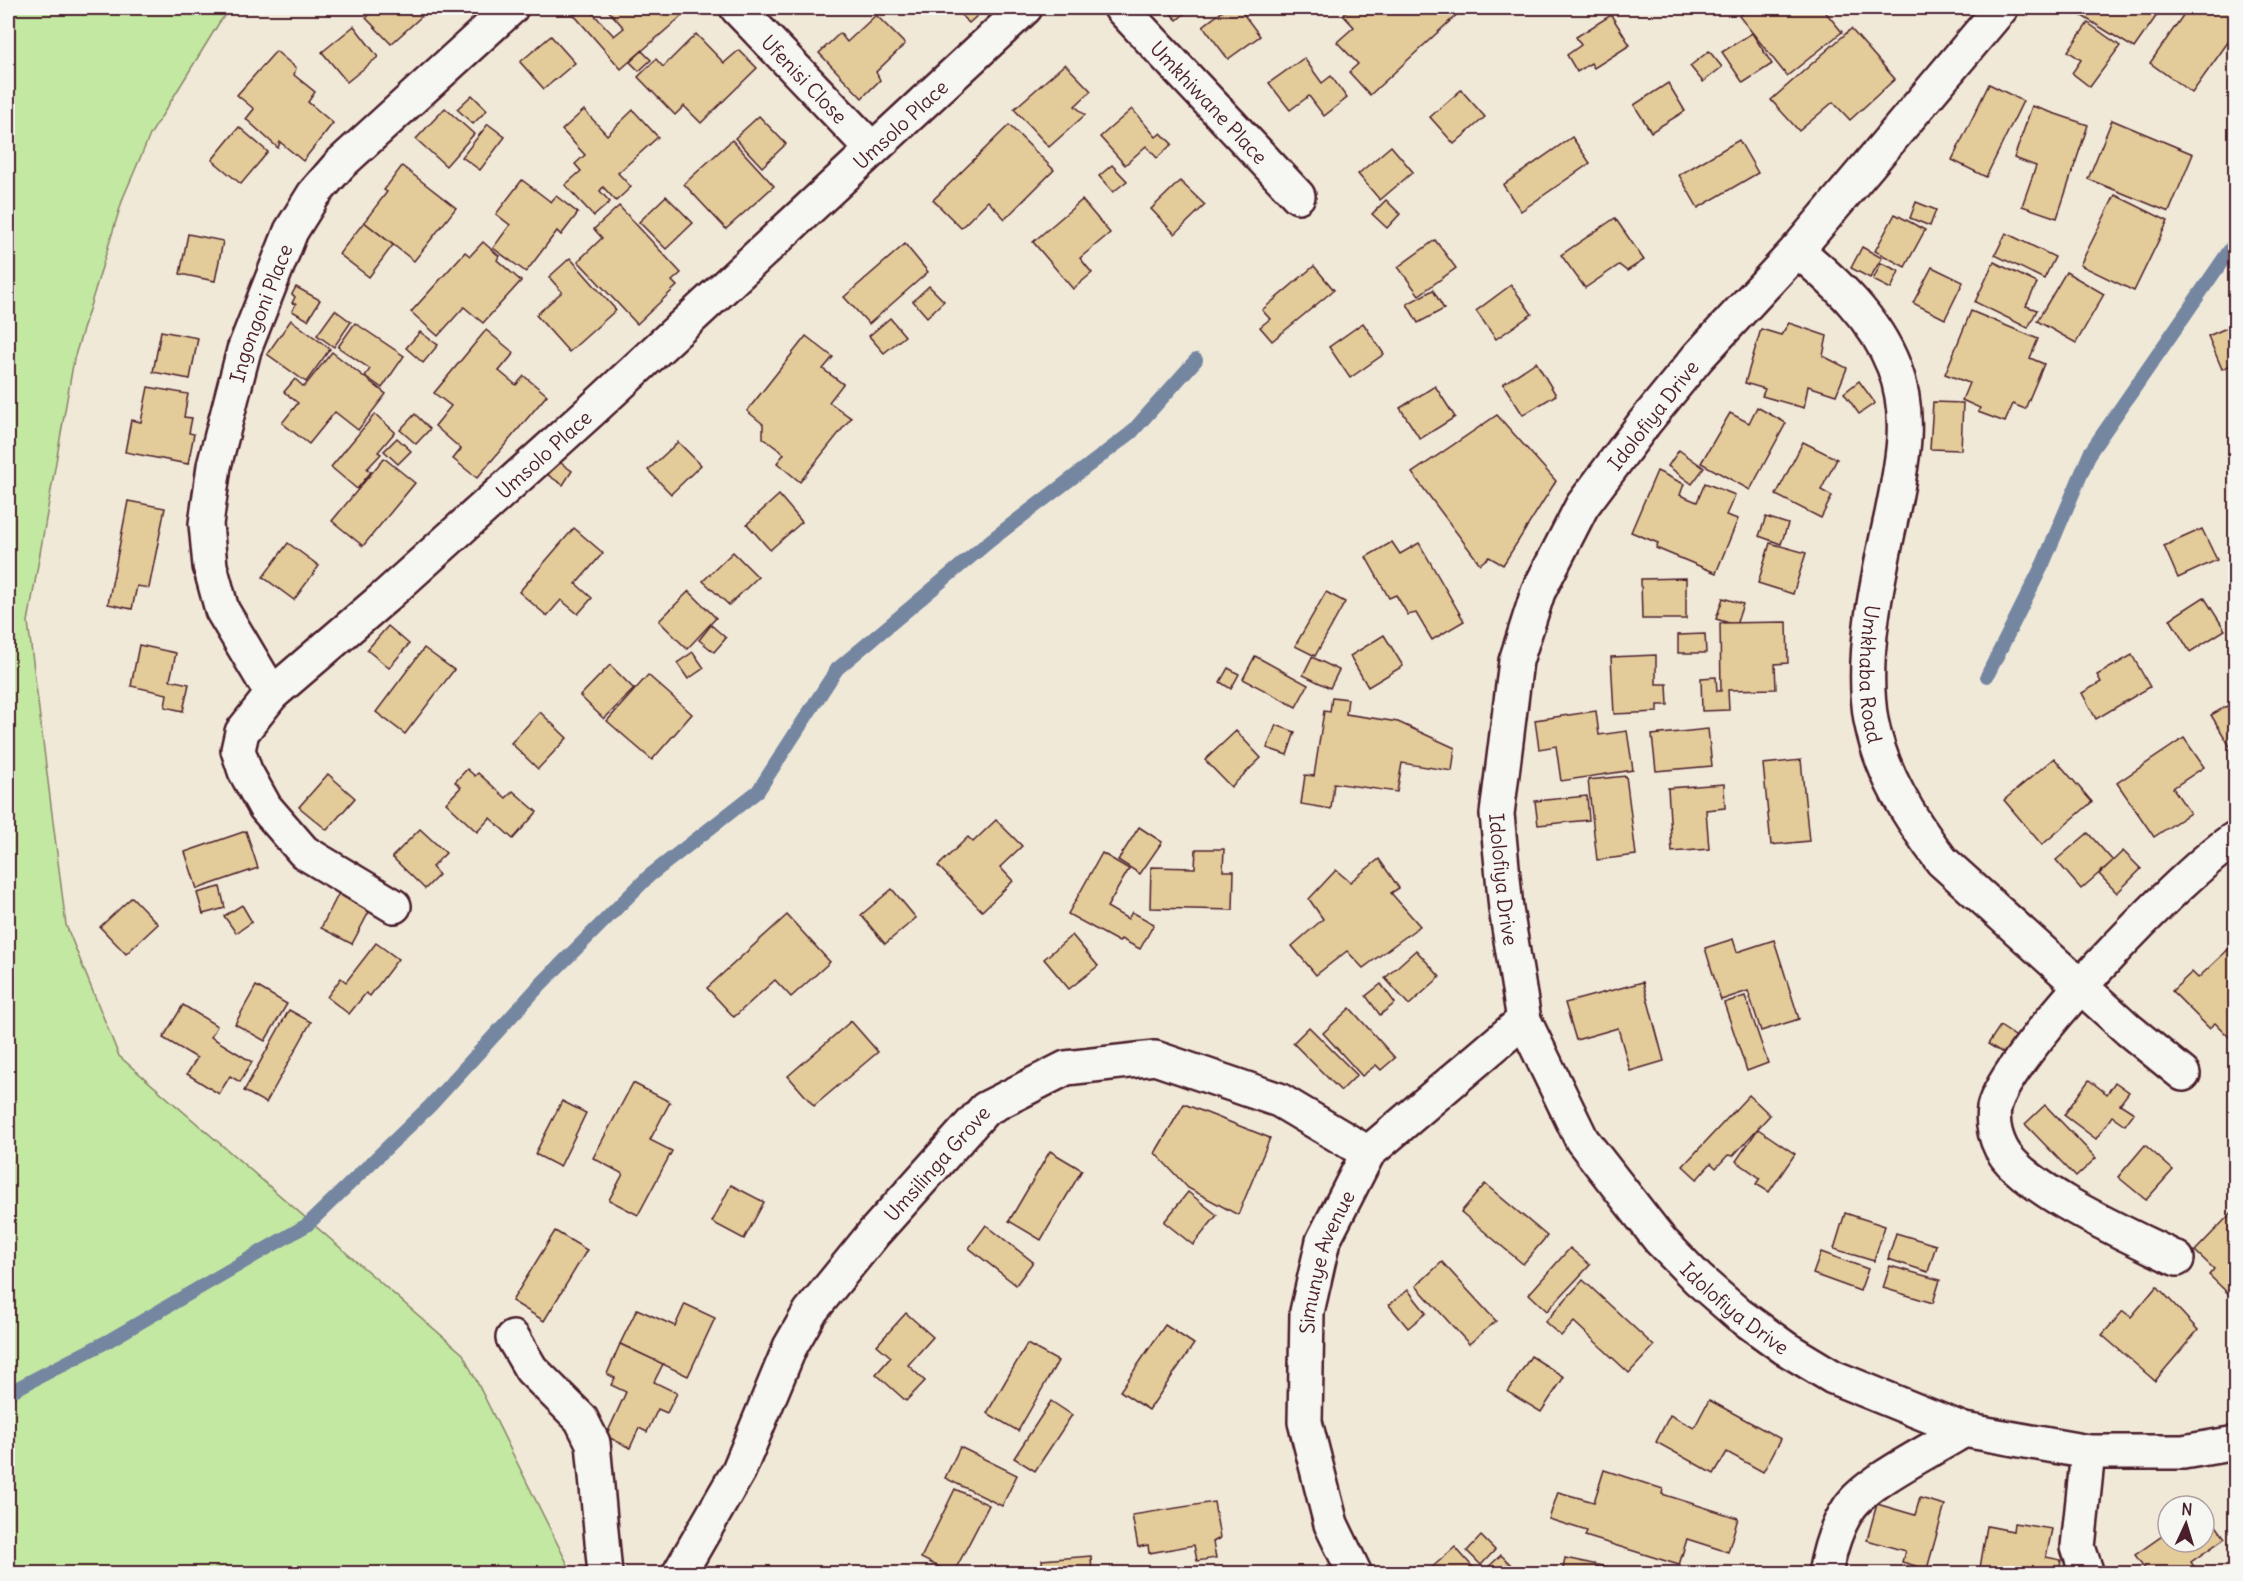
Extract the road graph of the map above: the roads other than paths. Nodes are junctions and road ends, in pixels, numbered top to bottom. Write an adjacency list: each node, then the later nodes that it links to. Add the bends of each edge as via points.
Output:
1 (511, 8): 9 (street, Ingongoni Place, via 340,164 314,194 291,231 244,350 214,466 206,524 210,566 222,610)
2 (736, 8): 6 (street, Ufenisi Close)
3 (1025, 8): 6 (street, Umsolo Place)
4 (1121, 8): 7 (street, Umkhiwane Place)
5 (2001, 8): 8 (street, Idolofiya Drive)
6 (872, 149): 9 (street, Umsolo Place, via 575,425)
7 (1298, 196)
8 (1797, 250): 12 (street, Umkhaba Road, via 1835,282 1872,325 1894,366 1903,398 1905,452 1877,586 1868,667 1871,720 1888,776 1917,829 1942,861); 13 (street, Idolofiya Drive, via 1698,357 1638,432 1582,506 1538,592 1516,661 1497,814 1506,909)
9 (272, 694): 11 (street, Umsolo Place, via 242,732 238,750 265,807 304,852)
10 (2235, 838): 12 (street, via 2220,847 2168,896)
11 (394, 906)
12 (2080, 986): 14 (street, Umkhaba Road); 16 (street, via 2002,1089 1994,1108 1994,1131 2002,1151 2034,1182 2090,1216)
13 (1524, 1020): 15 (street, Simunye Avenue); 18 (street, Idolofiya Drive, via 1582,1140 1660,1240 1698,1279 1747,1320 1833,1377)
14 (2183, 1074)
15 (1368, 1153): 22 (street, Umsilinga Grove, via 1279,1100 1155,1058 1066,1068 985,1109 874,1233 810,1312 790,1347 738,1470); 23 (street, Simunye Avenue, via 1323,1241 1306,1312 1305,1422 1331,1524)
16 (2177, 1259)
17 (513, 1338): 21 (street, via 531,1369 581,1419 593,1443)
18 (1964, 1430): 20 (street, Idolofiya Drive); 24 (street, via 1863,1492 1848,1508)
19 (2235, 1443): 20 (street, Idolofiya Drive, via 2183,1452)
20 (2088, 1452): 25 (street, via 2078,1547)
21 (605, 1574)
22 (679, 1574)
23 (1355, 1574)
24 (1825, 1574)
25 (2087, 1574)

